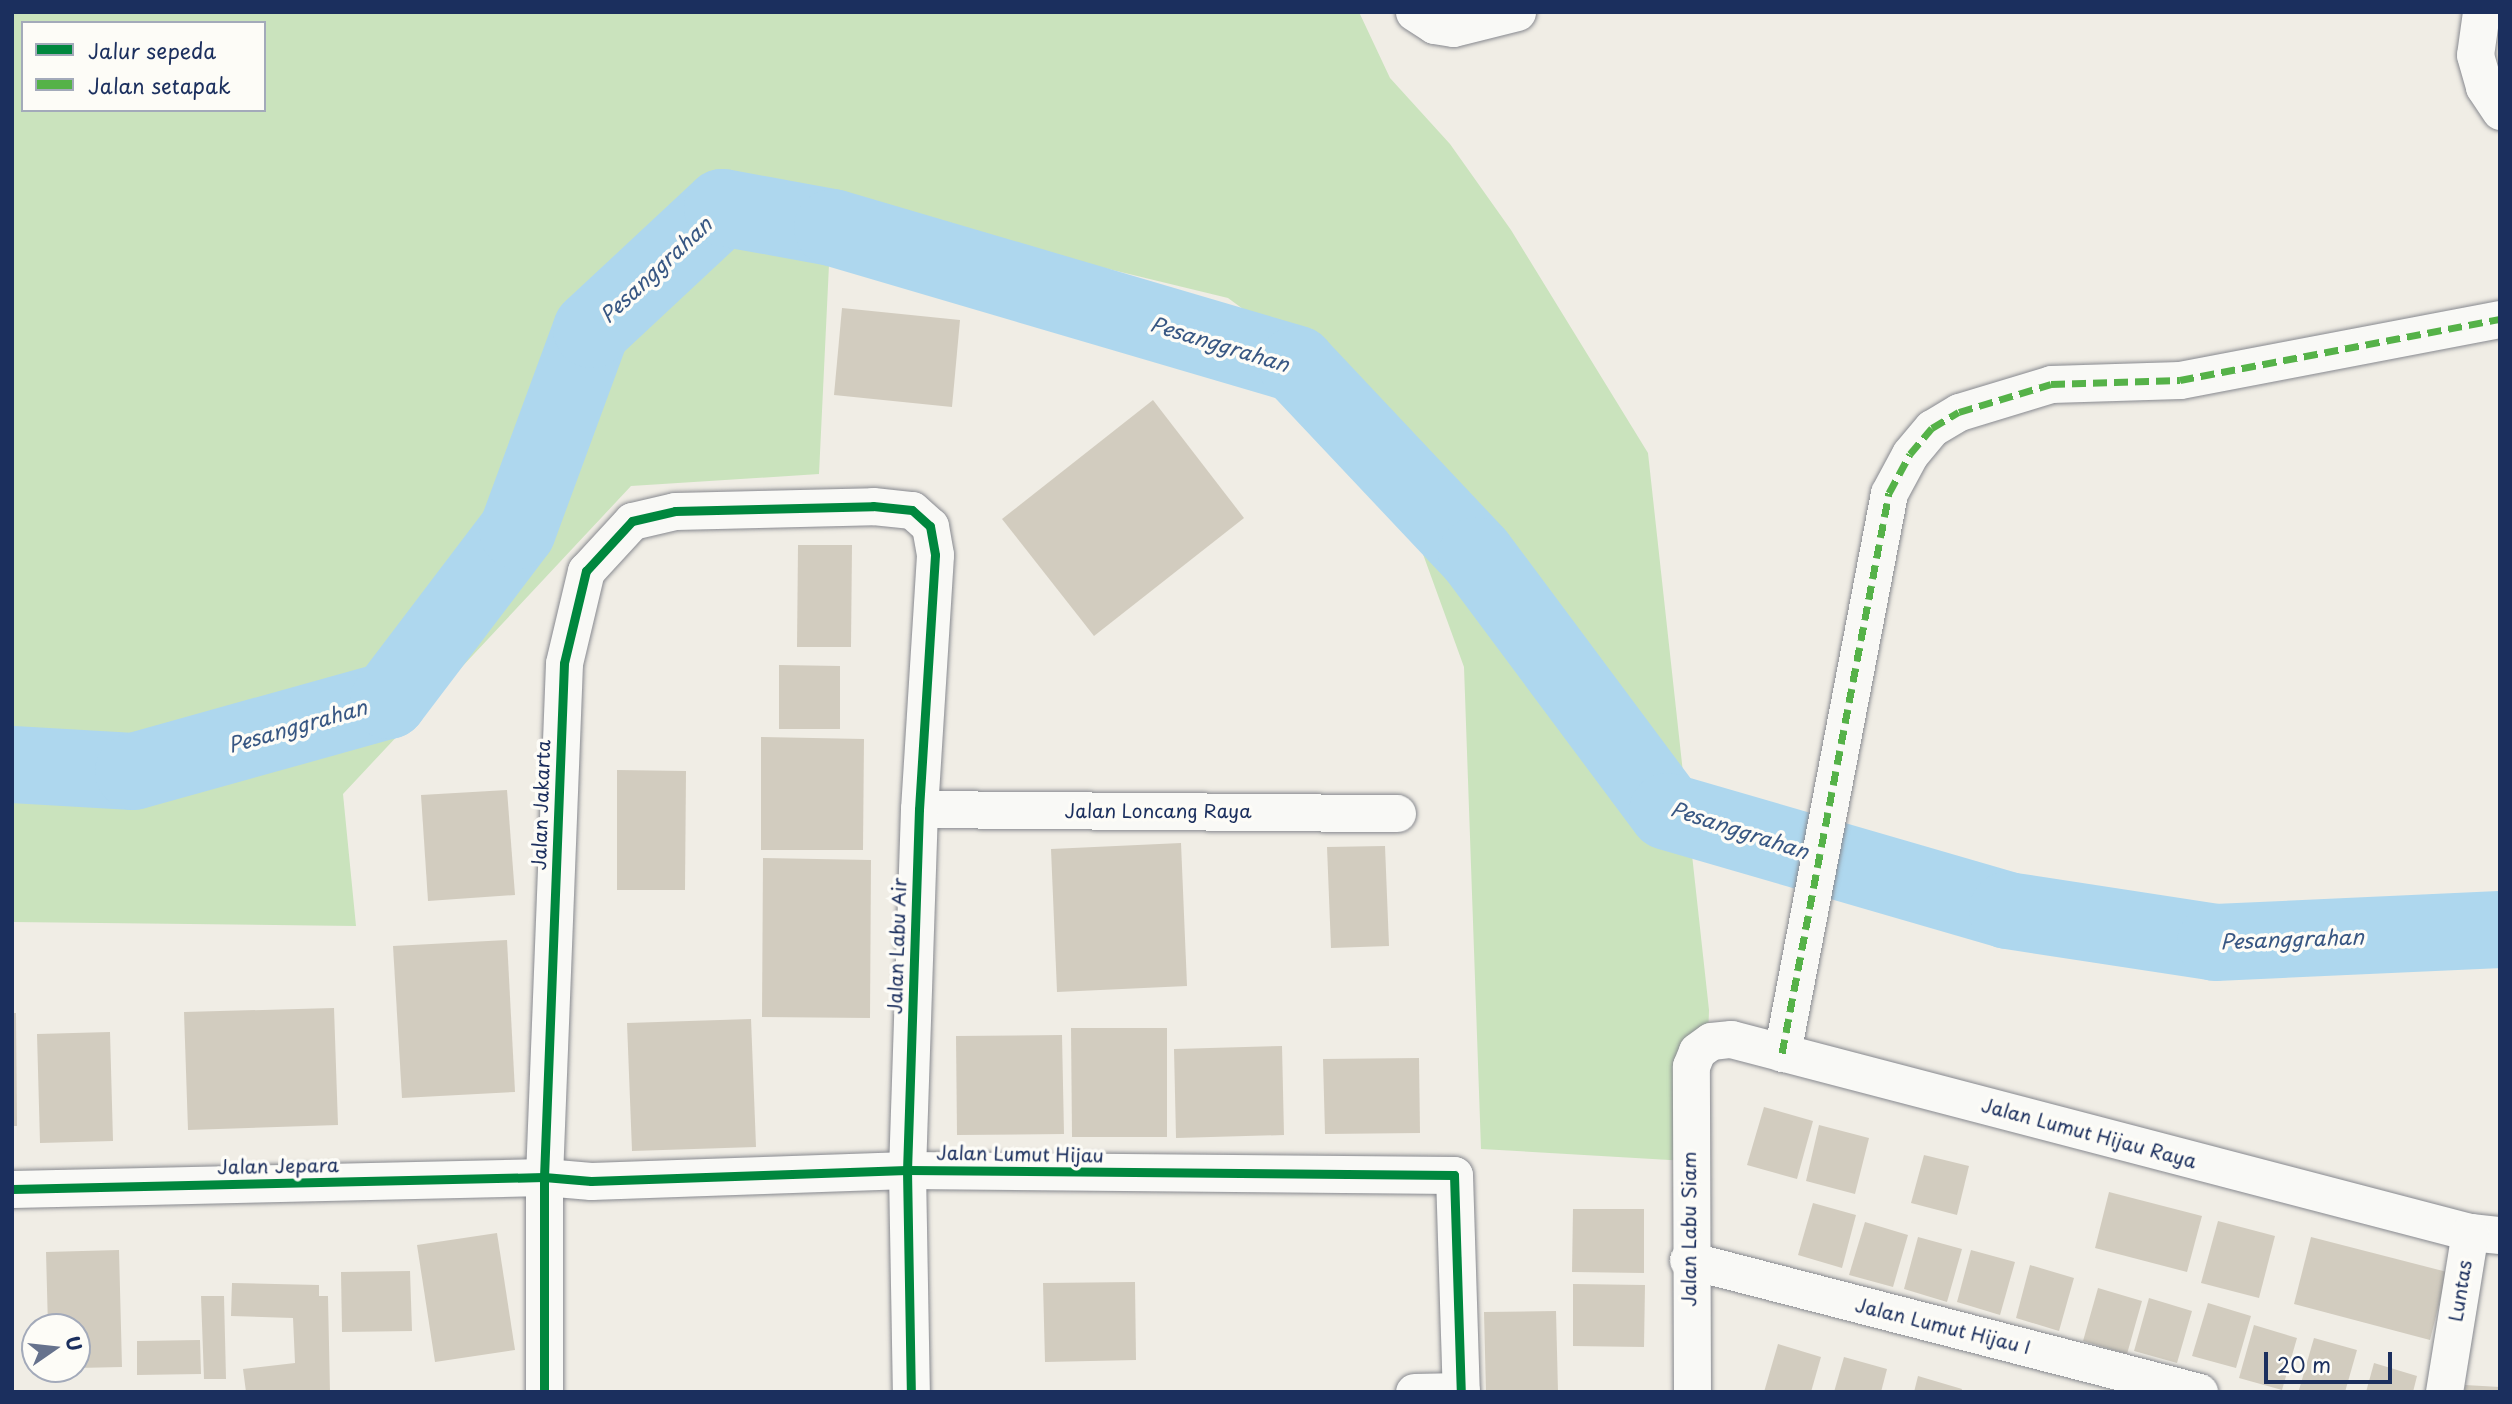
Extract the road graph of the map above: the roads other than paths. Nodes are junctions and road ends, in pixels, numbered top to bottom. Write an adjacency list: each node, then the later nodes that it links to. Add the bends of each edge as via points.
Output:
1 (1415, 12): 2 (street, via 1434,25 1453,28)
2 (1517, 12)
3 (2481, 12): 4 (street, via 2475,55 2484,88)
4 (2500, 111)
5 (2500, 319): 9 (street, via 2180,380 2051,384 1959,412 1932,428 1910,454 1889,493)
6 (912, 510): 7 (street, Jalan Labu Air, via 929,526 935,555); 12 (street, Jalan Jakarta, via 873,506 675,512 632,521 586,571 564,663)
7 (919, 809): 8 (street, Jalan Loncang Raya); 11 (street, Jalan Labu Air)
8 (1397, 813)
9 (1782, 1053): 10 (street, Jalan Lumut Hijau Raya, via 1720,1039 1703,1045); 14 (street, Jalan Lumut Hijau Raya)
10 (1691, 1066): 15 (street, Jalan Labu Siam)
11 (907, 1170): 12 (street, Jalan Lumut Hijau, via 591,1181); 16 (street, Jalan Lumut Hijau, via 1454,1175); 18 (street, Jalan Labu Air)
12 (544, 1177): 13 (street, Jalan Jepara); 17 (street, Jalan Jakarta)
13 (12, 1189)
14 (2485, 1233): 22 (street, Luntas)
15 (1688, 1260): 20 (street, Jalan Labu Siam); 21 (street, Jalan Lumut Hijau I)
16 (1461, 1391): 19 (street)
17 (544, 1392)
18 (911, 1392)
19 (1414, 1392)
20 (1692, 1392)
21 (2199, 1392)
22 (2444, 1392)

